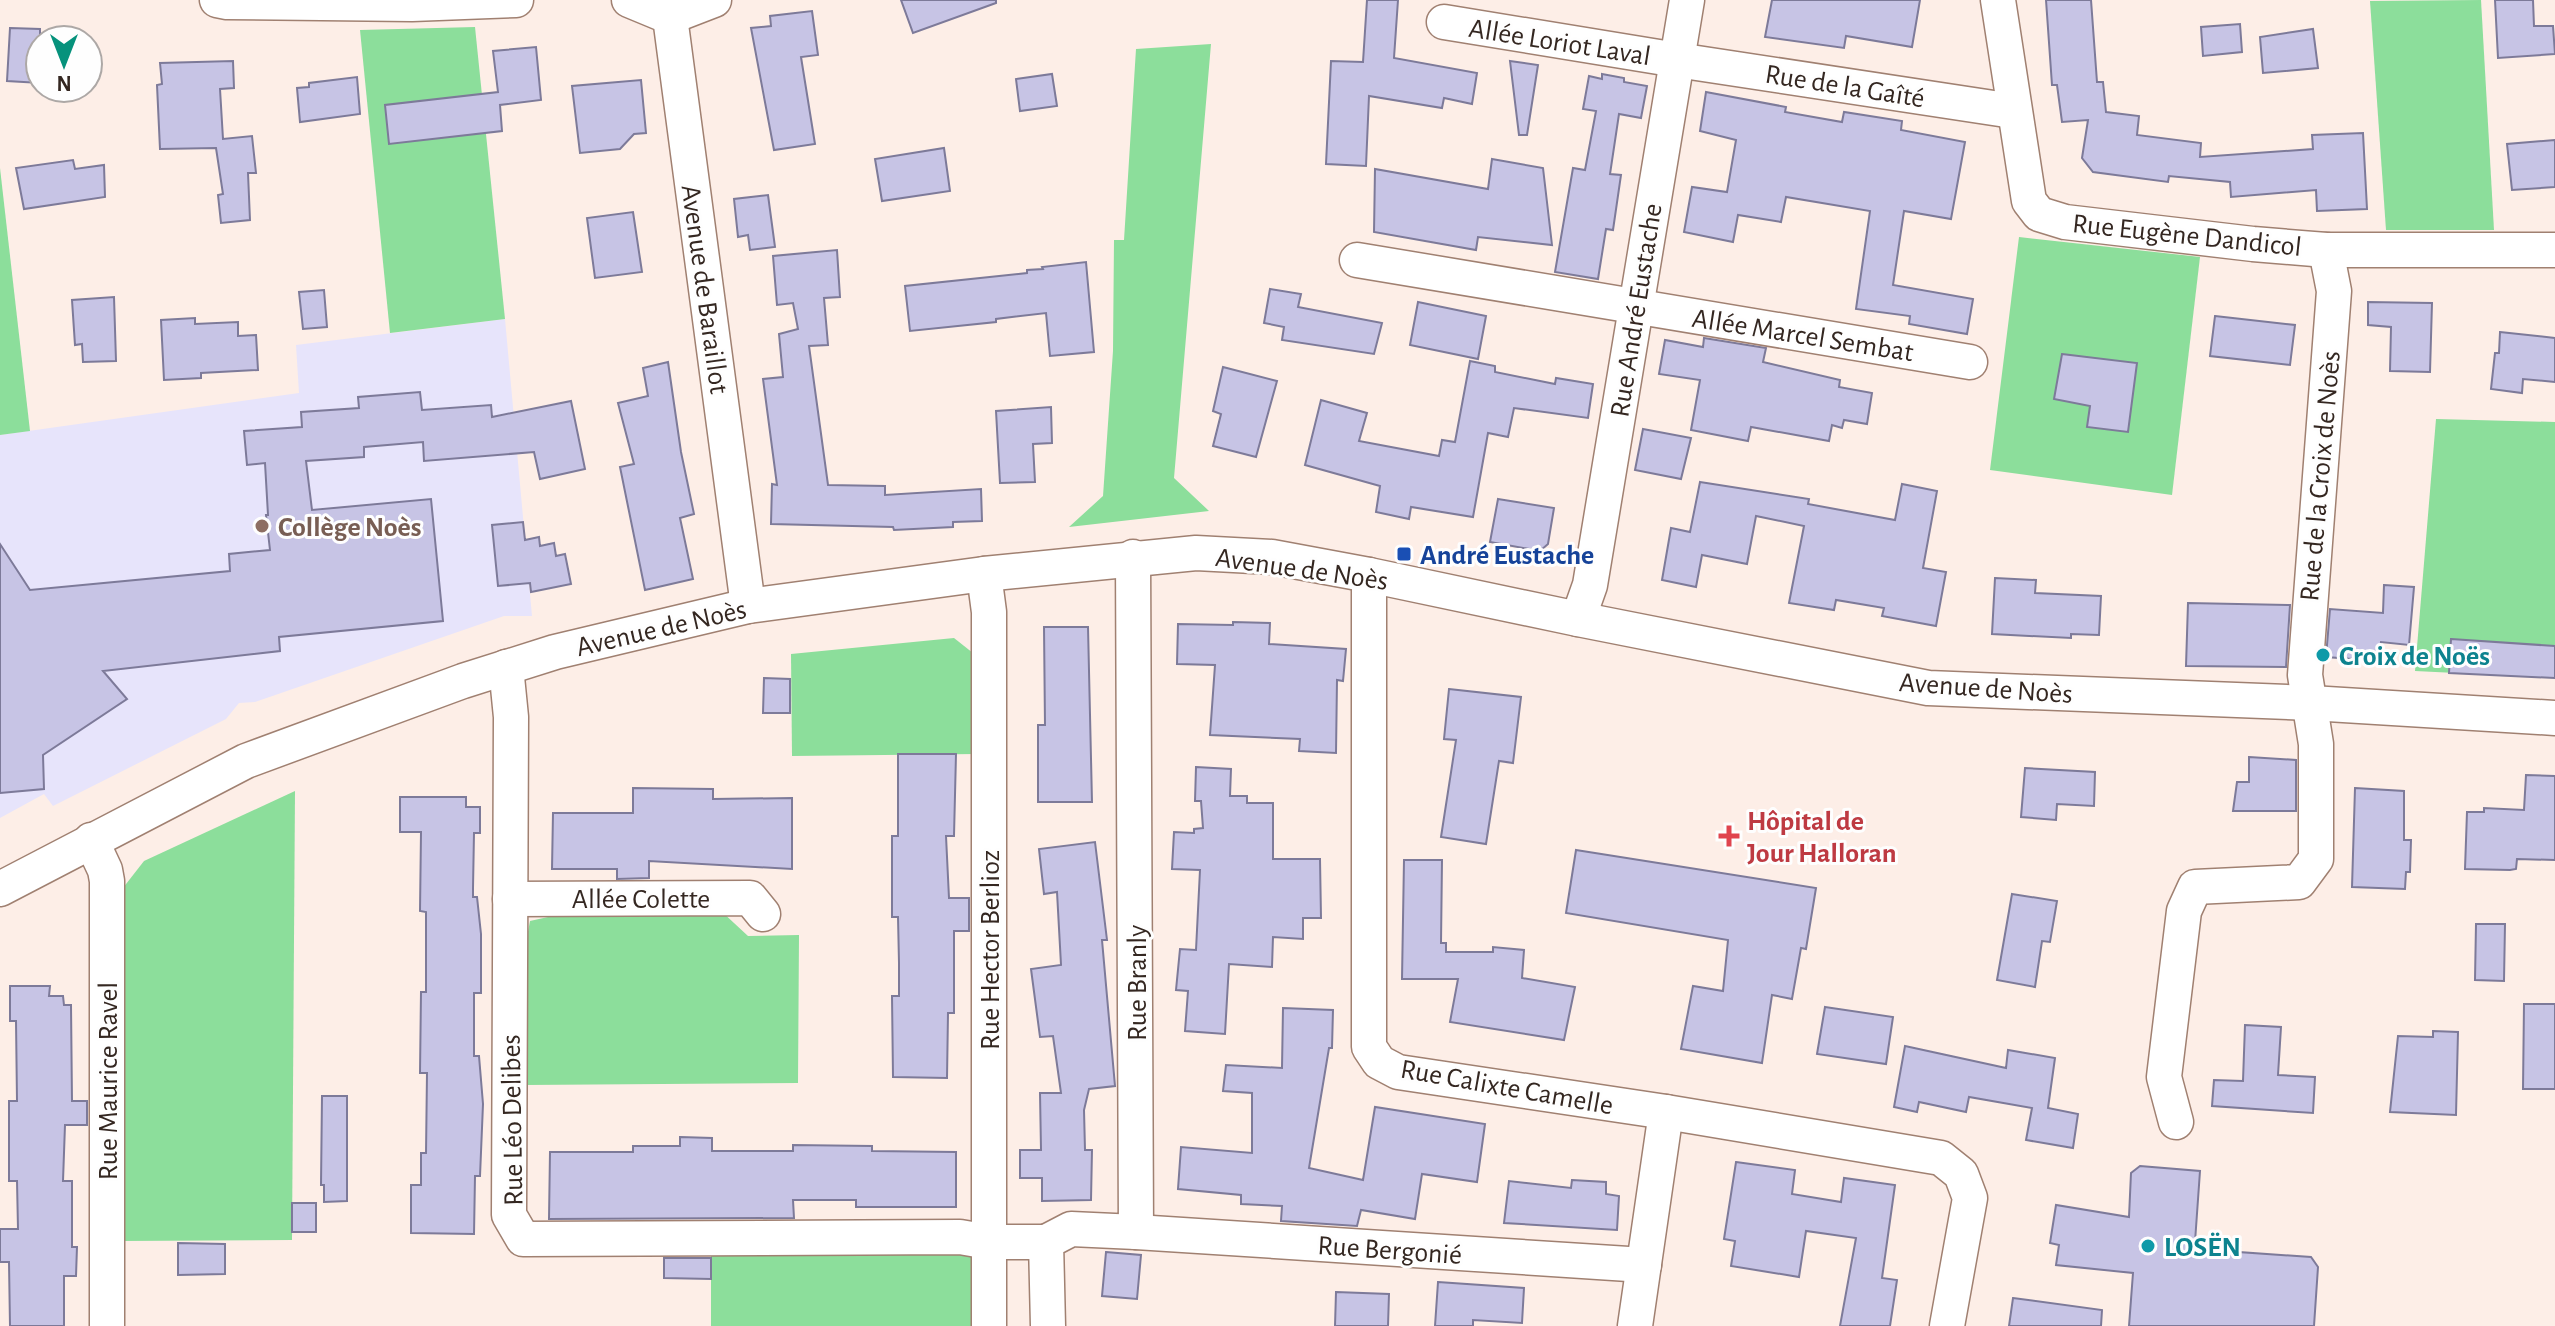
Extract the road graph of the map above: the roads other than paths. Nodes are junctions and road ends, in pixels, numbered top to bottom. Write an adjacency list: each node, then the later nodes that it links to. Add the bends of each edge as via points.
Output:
1 (217, 0): 2 (street)
2 (516, 0)
3 (629, 0): 7 (street)
4 (714, 0): 7 (street)
5 (1687, 0): 9 (street, Rue André Eustache)
6 (1998, 0): 10 (street, Rue Eugène Dandicol)
7 (670, 17): 19 (street, Avenue de Baraillot)
8 (1444, 22): 9 (street, Allée Loriot Laval)
9 (1677, 60): 10 (street, Rue de la Gaîté); 14 (street, Rue André Eustache)
10 (2013, 111): 11 (street, Rue Eugène Dandicol, via 2029,201 2039,214 2081,224)
11 (2326, 250): 12 (street, Rue Eugène Dandicol); 22 (street, Rue de la Croix de Noès, via 2334,291 2306,645)
12 (2555, 250)
13 (1357, 260): 14 (street, Allée Marcel Sembat)
14 (1636, 306): 15 (street, Allée Marcel Sembat); 20 (street, Rue André Eustache, via 1590,585)
15 (1970, 362)
16 (1133, 557): 17 (street, Avenue de Noès); 18 (street, Avenue de Noès, via 1272,557); 30 (street, Rue Branly)
17 (984, 574): 19 (street, Avenue de Noès); 31 (street, Rue Hector Berlioz, via 989,612)
18 (1369, 575): 20 (street, Avenue de Noès); 28 (street, Rue Calixte Camelle, via 1369,1047 1379,1062 1398,1072)
19 (748, 606): 21 (street, Avenue de Noès)
20 (1578, 619): 22 (street, Avenue de Noès, via 1928,688)
21 (506, 667): 24 (street, Avenue de Noès, via 246,761); 26 (street, Rue Léo Delibes, via 511,717)
22 (2311, 703): 23 (street, Avenue de Noès); 29 (street, Rue de la Croix de Noès, via 2316,859 2299,882 2195,887 2184,911 2164,1077)
23 (2555, 718)
24 (91, 840): 25 (street, Avenue de Noès); 34 (street, Rue Maurice Ravel, via 107,881)
25 (0, 889)
26 (510, 899): 27 (street, Allée Colette, via 750,898); 31 (street, Rue Léo Delibes, via 509,1215 523,1239 960,1237)
27 (763, 914)
28 (1666, 1112): 33 (street); 38 (street, Rue Calixte Camelle, via 1941,1158 1961,1174 1970,1198)
29 (2176, 1122)
30 (1136, 1232): 32 (street, via 1071,1229); 33 (street, Rue Bergonié)
31 (989, 1242): 32 (street, Rue Léo Delibes); 35 (street, Rue Hector Berlioz)
32 (1046, 1242): 36 (street)
33 (1644, 1265): 37 (street)
34 (107, 1326)
35 (989, 1326)
36 (1048, 1326)
37 (1635, 1326)
38 (1947, 1326)

